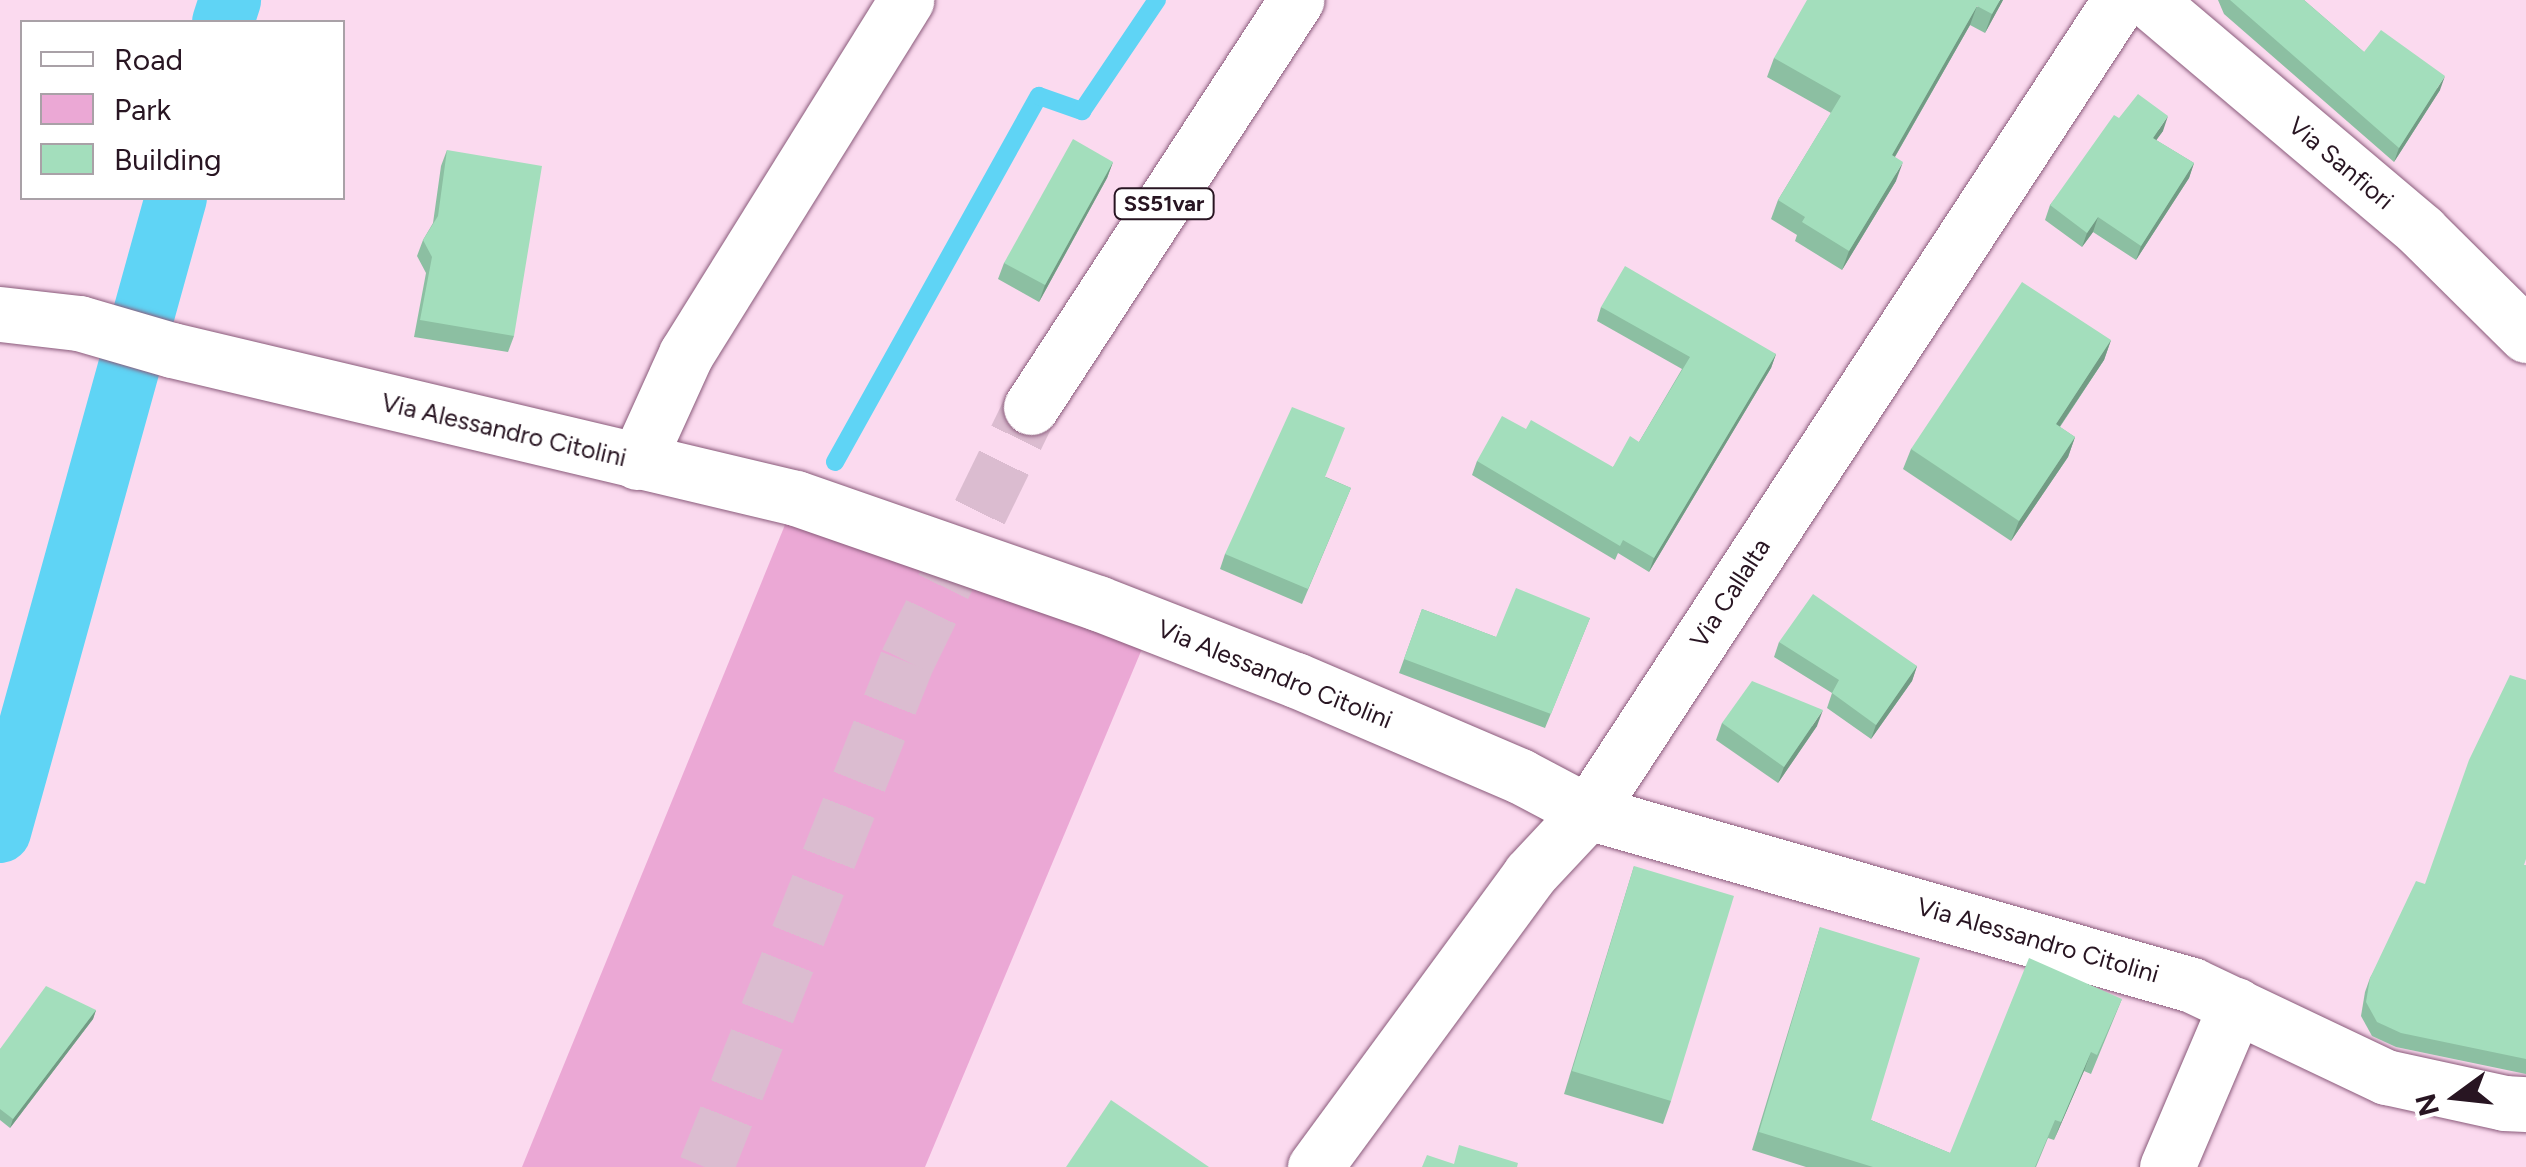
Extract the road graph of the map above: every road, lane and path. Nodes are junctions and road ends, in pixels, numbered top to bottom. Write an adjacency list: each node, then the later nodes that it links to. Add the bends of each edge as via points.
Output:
1 (906, 0): 8 (street, via 686,354)
2 (1296, 0): 7 (street, SS51var)
3 (2120, 0): 9 (street, Via Callalta)
4 (2148, 0): 5 (street, Via Sanfiori)
5 (2517, 306)
6 (0, 314): 8 (street, Via Alessandro Citolini, via 79,324)
7 (1031, 408)
8 (637, 462): 9 (street, Via Alessandro Citolini, via 796,498 1098,602 1520,776)
9 (1588, 812): 10 (street, Via Alessandro Citolini, via 2175,980); 12 (street, Via Callalta, via 1530,874)
10 (2236, 1005): 11 (street, Via Alessandro Citolini, via 2386,1076); 13 (street)
11 (2526, 1104)
12 (1315, 1167)
13 (2167, 1167)

